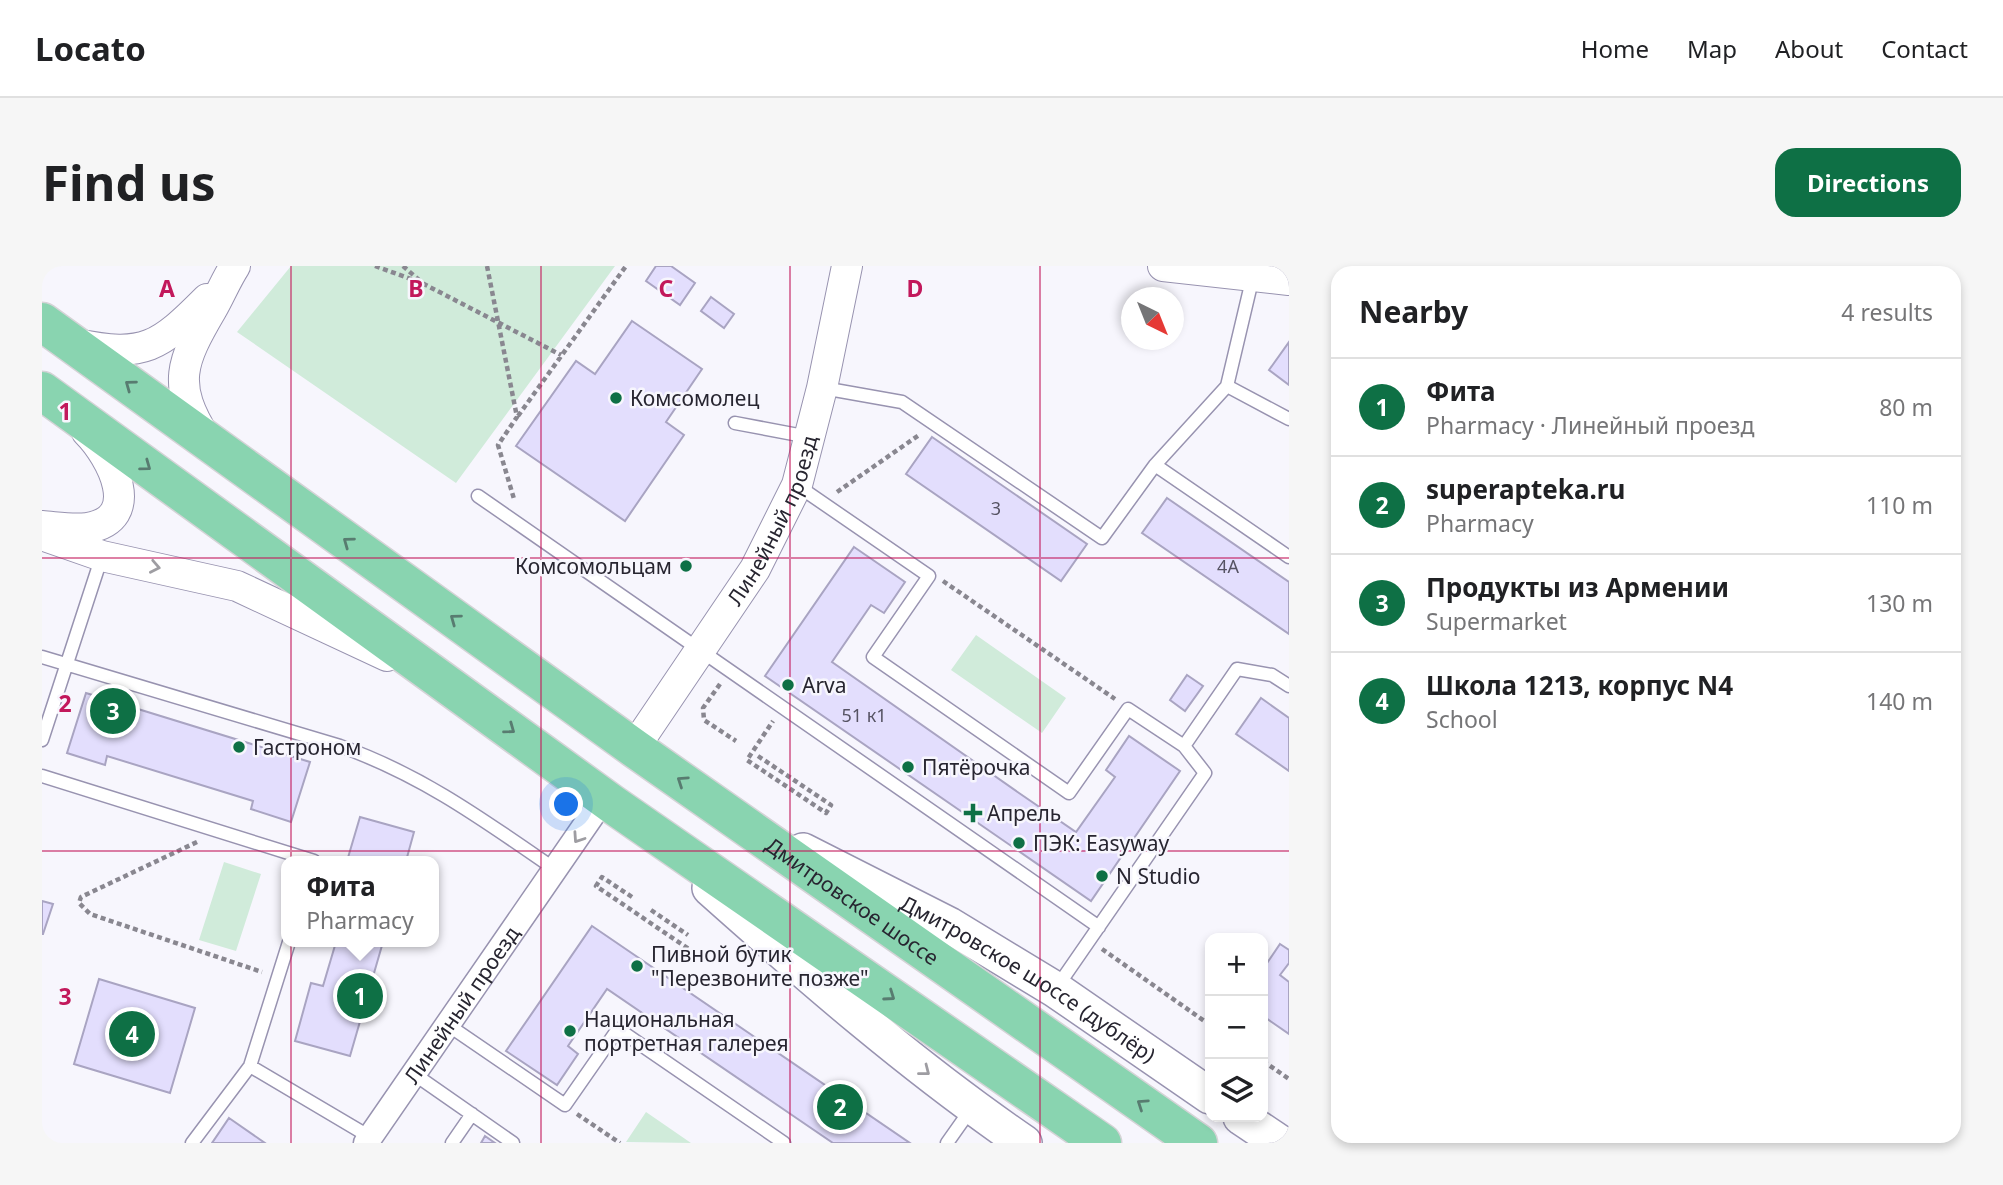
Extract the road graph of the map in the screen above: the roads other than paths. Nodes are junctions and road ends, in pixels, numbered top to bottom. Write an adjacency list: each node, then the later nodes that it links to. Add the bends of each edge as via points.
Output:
1 (847, 266): 8 (street, Линейный проезд)
2 (1163, 266): 4 (street)
3 (231, 272): 6 (street, via 158,343 134,351 110,351); 13 (street, via 186,360 183,383 188,412)
4 (1253, 276): 5 (street); 7 (lane)
5 (1289, 280)
6 (57, 332): 13 (main road, Дмитровское шоссе, one-way to 6)
7 (1227, 386): 10 (lane); 14 (lane)
8 (822, 388): 12 (street, Линейный проезд); 14 (lane, via 902,402 1102,538)
9 (47, 395): 17 (street, via 107,457 120,491 111,515 100,524 87,528); 25 (main road, one-way to 25)
10 (1289, 419)
11 (735, 423): 12 (lane)
12 (810, 438): 15 (street, Линейный проезд)
13 (206, 439): 28 (main road, Дмитровское шоссе, one-way to 13)
14 (1155, 465): 20 (lane)
15 (797, 485): 21 (street, Линейный проезд, via 755,569); 27 (lane, via 929,576 873,657 1069,793 1128,709)
16 (478, 496): 21 (lane)
17 (42, 526)
18 (42, 536): 19 (street)
19 (102, 556): 23 (lane); 25 (street, one-way to 25, via 237,586)
20 (1289, 556)
21 (702, 649): 28 (street, Линейный проезд); 34 (lane)
22 (42, 657): 23 (lane)
23 (65, 662): 26 (lane); 33 (lane, via 386,762 444,793)
24 (1289, 686): 27 (lane, via 1272,675 1237,669)
25 (455, 689): 30 (main road, one-way to 30)
26 (42, 740)
27 (1184, 746): 34 (lane, via 1205,773)
28 (634, 748): 31 (main road, Дмитровское шоссе, one-way to 28)
29 (42, 776): 32 (lane)
30 (608, 801): 33 (street, Линейный проезд, one-way to 33); 41 (main road, one-way to 41, via 845,1009); 52 (main road, one-way to 52)
31 (729, 813): 36 (main road, Дмитровское шоссе (дублёр), via 949,925); 53 (main road, Дмитровское шоссе, one-way to 31)
32 (298, 856)
33 (556, 870): 37 (street, Линейный проезд)
34 (1099, 927): 36 (lane)
35 (287, 947): 38 (lane)
36 (1056, 990): 40 (main road, Дмитровское шоссе (дублёр))
37 (448, 1025): 39 (street, Линейный проезд); 49 (lane, via 565,1105 618,1029)
38 (250, 1066): 45 (lane); 46 (lane)
39 (414, 1074): 42 (lane); 45 (street, Линейный проезд)
40 (1205, 1093)
41 (972, 1107): 50 (lane); 51 (main road)
42 (472, 1114): 47 (lane); 48 (lane)
43 (1248, 1122): 54 (main road)
44 (1289, 1131): 54 (lane)
45 (368, 1140)
46 (192, 1143)
47 (452, 1143)
48 (513, 1143)
49 (784, 1143)
50 (947, 1143)
51 (1024, 1143)
52 (1102, 1143)
53 (1198, 1143)
54 (1280, 1143)

